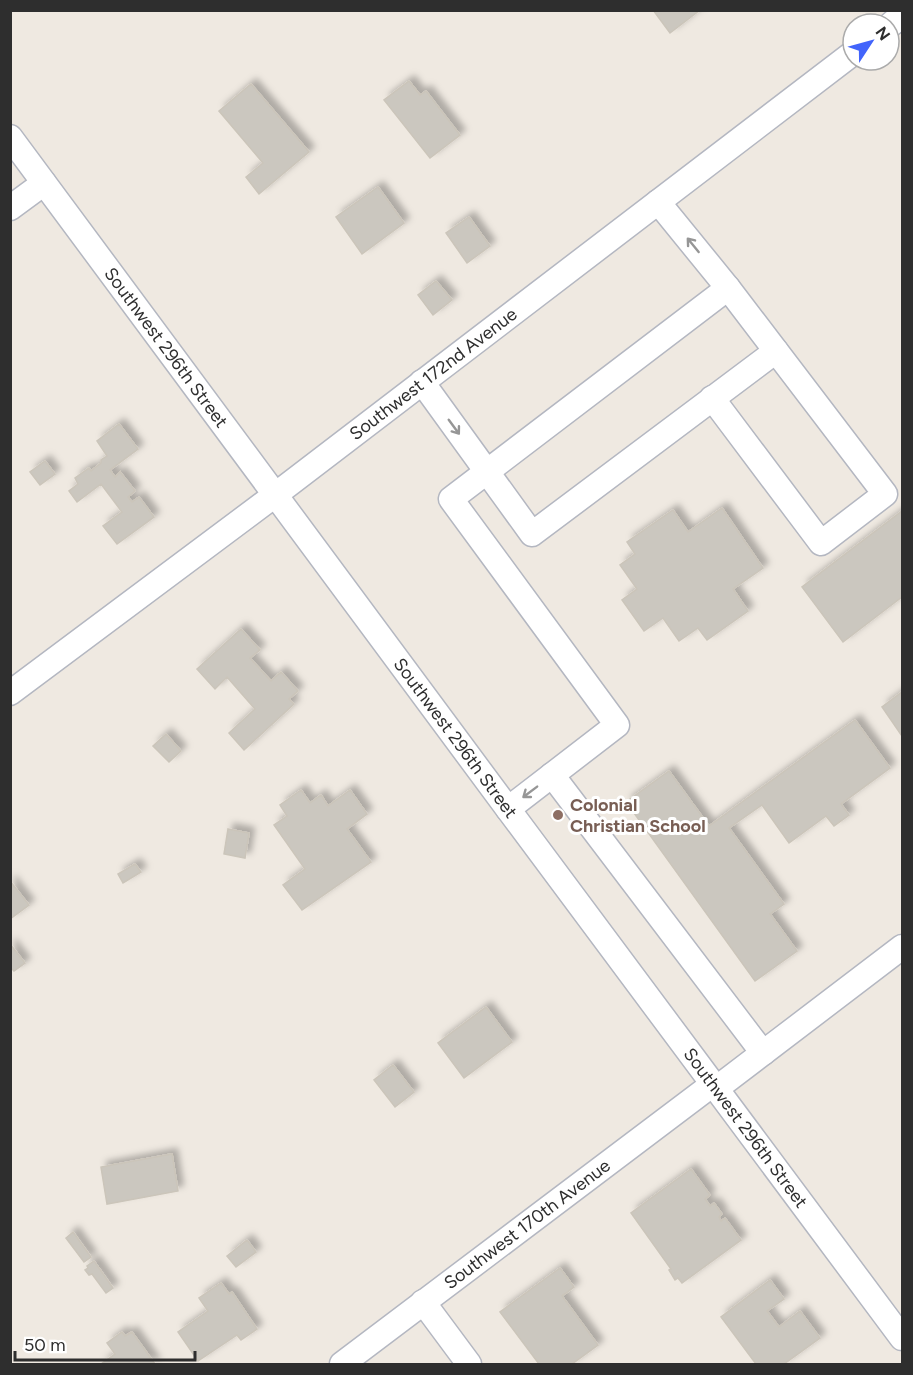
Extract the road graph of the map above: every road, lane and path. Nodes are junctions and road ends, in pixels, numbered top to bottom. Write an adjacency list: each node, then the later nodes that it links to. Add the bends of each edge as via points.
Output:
1 (841, 62): 4 (street, Southwest 172nd Avenue)
2 (10, 137): 3 (street, Southwest 296th Street)
3 (44, 183): 5 (street); 11 (street, Southwest 296th Street)
4 (658, 202): 6 (street, one-way to 4); 8 (street, Southwest 172nd Avenue)
5 (10, 208)
6 (728, 288): 7 (street); 10 (street)
7 (776, 351): 9 (street); 9 (street, via 885,494 821,543)
8 (422, 382): 10 (street, one-way to 10); 11 (street, Southwest 172nd Avenue)
9 (712, 398): 10 (street, via 532,534)
10 (487, 472): 13 (street, via 450,500 617,725)
11 (275, 495): 12 (street, Southwest 172nd Avenue); 14 (street, Southwest 296th Street)
12 (10, 693)
13 (552, 775): 14 (street, one-way to 14); 16 (street)
14 (508, 809): 17 (street, Southwest 296th Street)
15 (903, 947): 16 (street, Southwest 170th Avenue)
16 (763, 1053): 17 (street, Southwest 170th Avenue)
17 (715, 1086): 18 (street, Southwest 170th Avenue); 19 (street, Southwest 296th Street)
18 (423, 1302): 20 (street, Southwest 170th Avenue); 21 (street)
19 (903, 1338)
20 (342, 1365)
21 (469, 1365)

